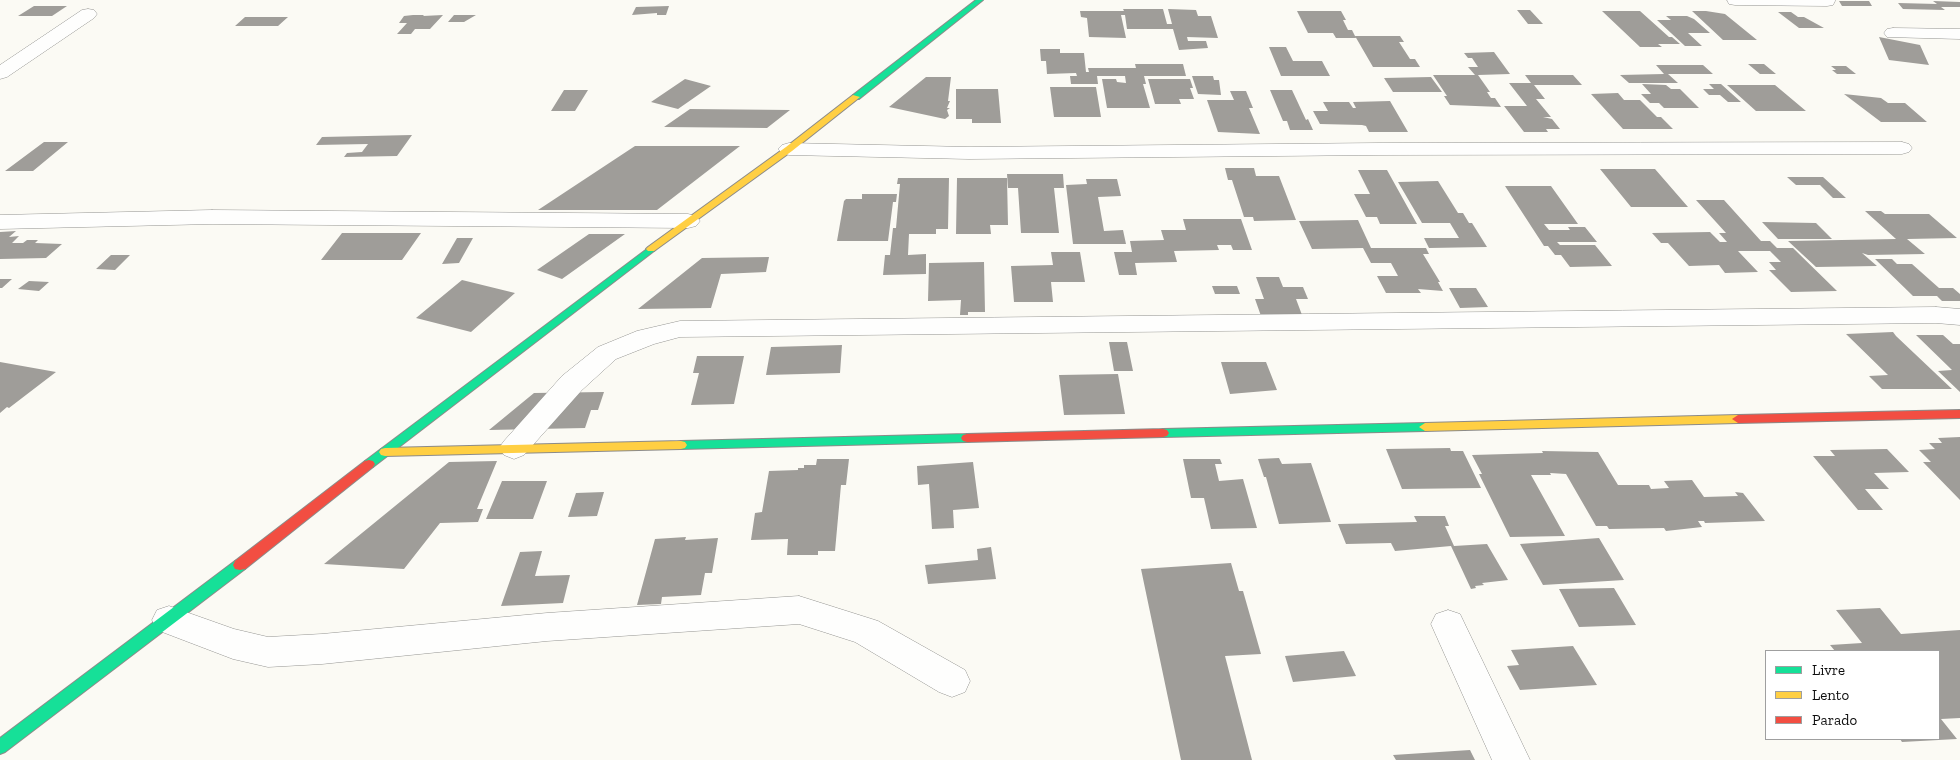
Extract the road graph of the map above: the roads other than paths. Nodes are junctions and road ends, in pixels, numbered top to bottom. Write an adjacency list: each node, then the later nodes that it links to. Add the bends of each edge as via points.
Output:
1 (980, 0): 9 (street)
2 (1735, 0): 3 (street)
3 (1827, 0)
4 (88, 14): 7 (street)
5 (1893, 33): 6 (street)
6 (1960, 34)
7 (0, 73)
8 (1902, 148): 9 (street, via 969,153)
9 (789, 149): 10 (street)
10 (688, 221): 11 (street, via 212,217); 15 (street)
11 (0, 222)
12 (1960, 317): 14 (street, via 680,329 646,336 607,353 572,383)
13 (1960, 414): 14 (street)
14 (514, 448): 15 (street)
15 (385, 452): 16 (street)
16 (169, 620): 18 (street, via 233,644 268,652 547,627 798,610 866,631); 19 (street)
17 (1448, 624): 20 (street)
18 (952, 681)
19 (0, 747)
20 (1511, 760)

